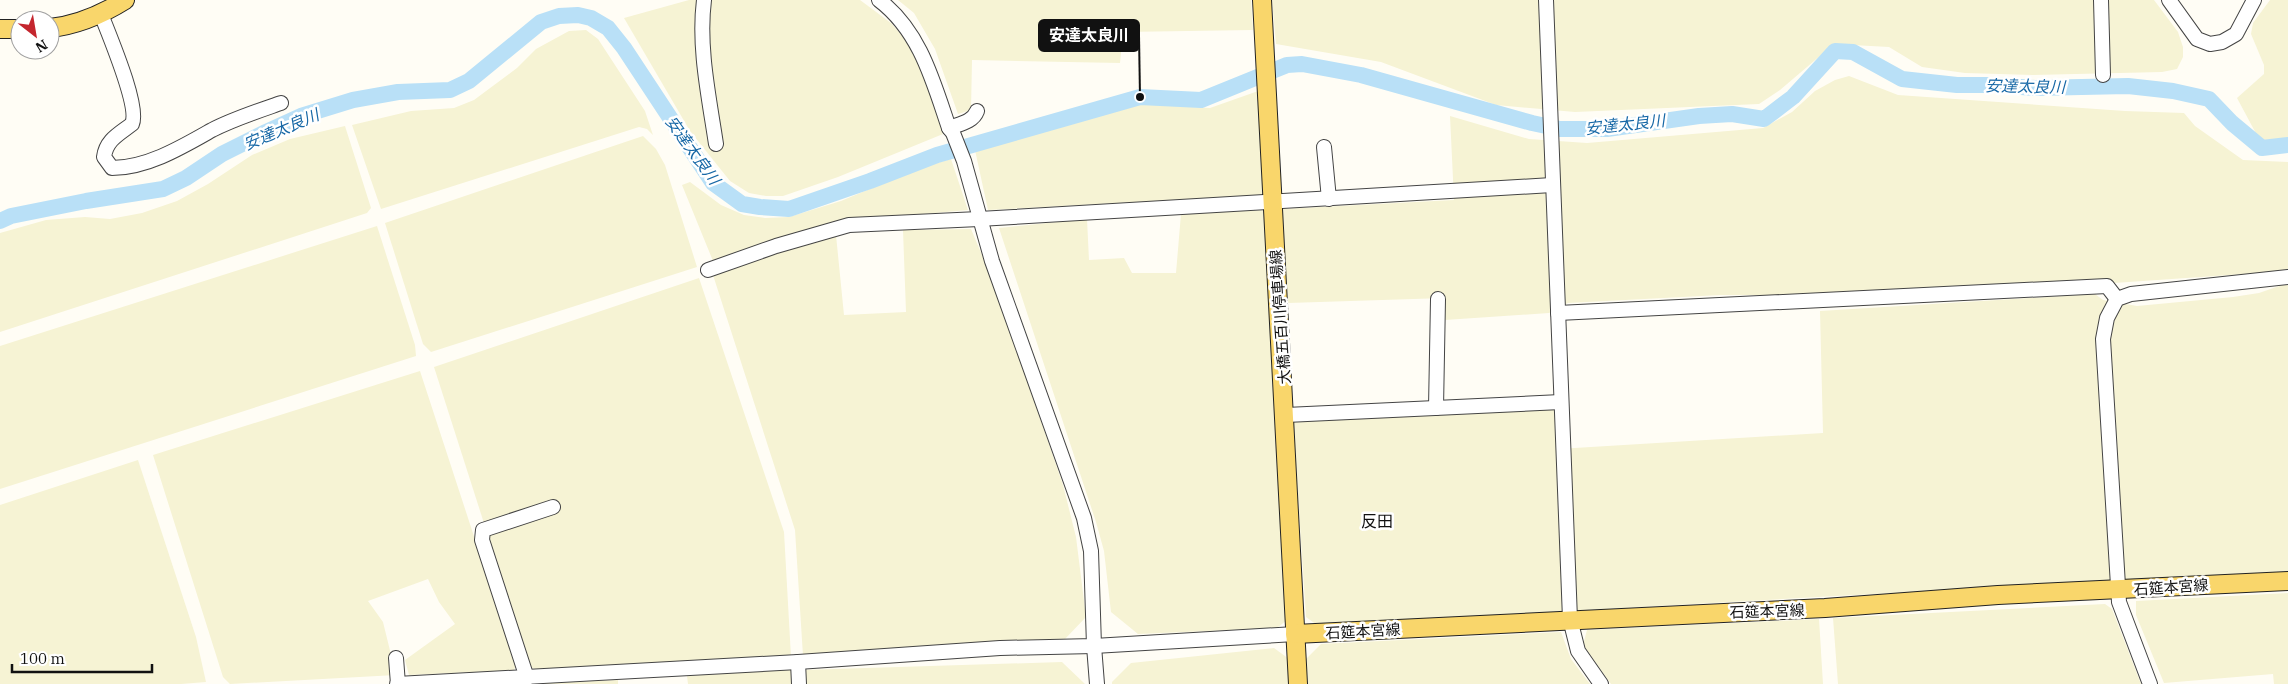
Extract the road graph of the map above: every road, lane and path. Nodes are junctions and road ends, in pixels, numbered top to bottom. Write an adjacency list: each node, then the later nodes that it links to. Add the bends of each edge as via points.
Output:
1 (125, 0): 9 (main road)
2 (704, 0): 15 (street, via 705,75)
3 (879, 0): 14 (street, via 896,14 922,54)
4 (1262, 0): 19 (main road, 大橋五百川停車場線)
5 (1546, 0): 17 (street)
6 (2101, 0): 11 (street)
7 (2168, 0): 8 (street, via 2197,39 2210,44 2236,34)
8 (2254, 0)
9 (102, 9): 10 (main road, via 79,23); 12 (street, via 135,112 132,124 114,137 104,150 104,158 112,168 142,164)
10 (60, 26)
11 (2103, 75)
12 (281, 102)
13 (977, 111): 14 (street, via 976,116)
14 (951, 130): 20 (street, via 964,161)
15 (716, 144)
16 (1324, 147): 18 (street)
17 (1552, 185): 18 (street); 25 (street)
18 (1329, 199): 19 (street)
19 (1273, 202): 20 (street); 28 (main road, 大橋五百川停車場線)
20 (979, 219): 21 (street, via 849,225); 34 (street, via 1084,518 1091,551)
21 (708, 270)
22 (2288, 276): 24 (street, via 2149,291)
23 (1438, 299): 27 (street)
24 (2117, 299): 25 (street, via 2107,286); 31 (street, via 2107,318 2104,339)
25 (1558, 313): 26 (street)
26 (1561, 402): 27 (street); 32 (street)
27 (1436, 408): 28 (street)
28 (1286, 415): 33 (main road, 大橋五百川停車場線)
29 (553, 507): 37 (street, via 483,530 482,540)
30 (2288, 581): 31 (main road, 石筵本宮線)
31 (2118, 591): 32 (main road, 石筵本宮線); 43 (street, via 2119,602)
32 (1570, 620): 33 (main road, 石筵本宮線); 42 (street, via 1578,651)
33 (1296, 634): 34 (street); 41 (main road)
34 (1094, 646): 36 (street, via 1000,648); 40 (street)
35 (396, 658): 38 (street)
36 (798, 662): 37 (street); 39 (street)
37 (527, 678): 38 (street)
38 (398, 684)
39 (799, 684)
40 (1097, 684)
41 (1298, 684)
42 (1601, 684)
43 (2150, 684)

